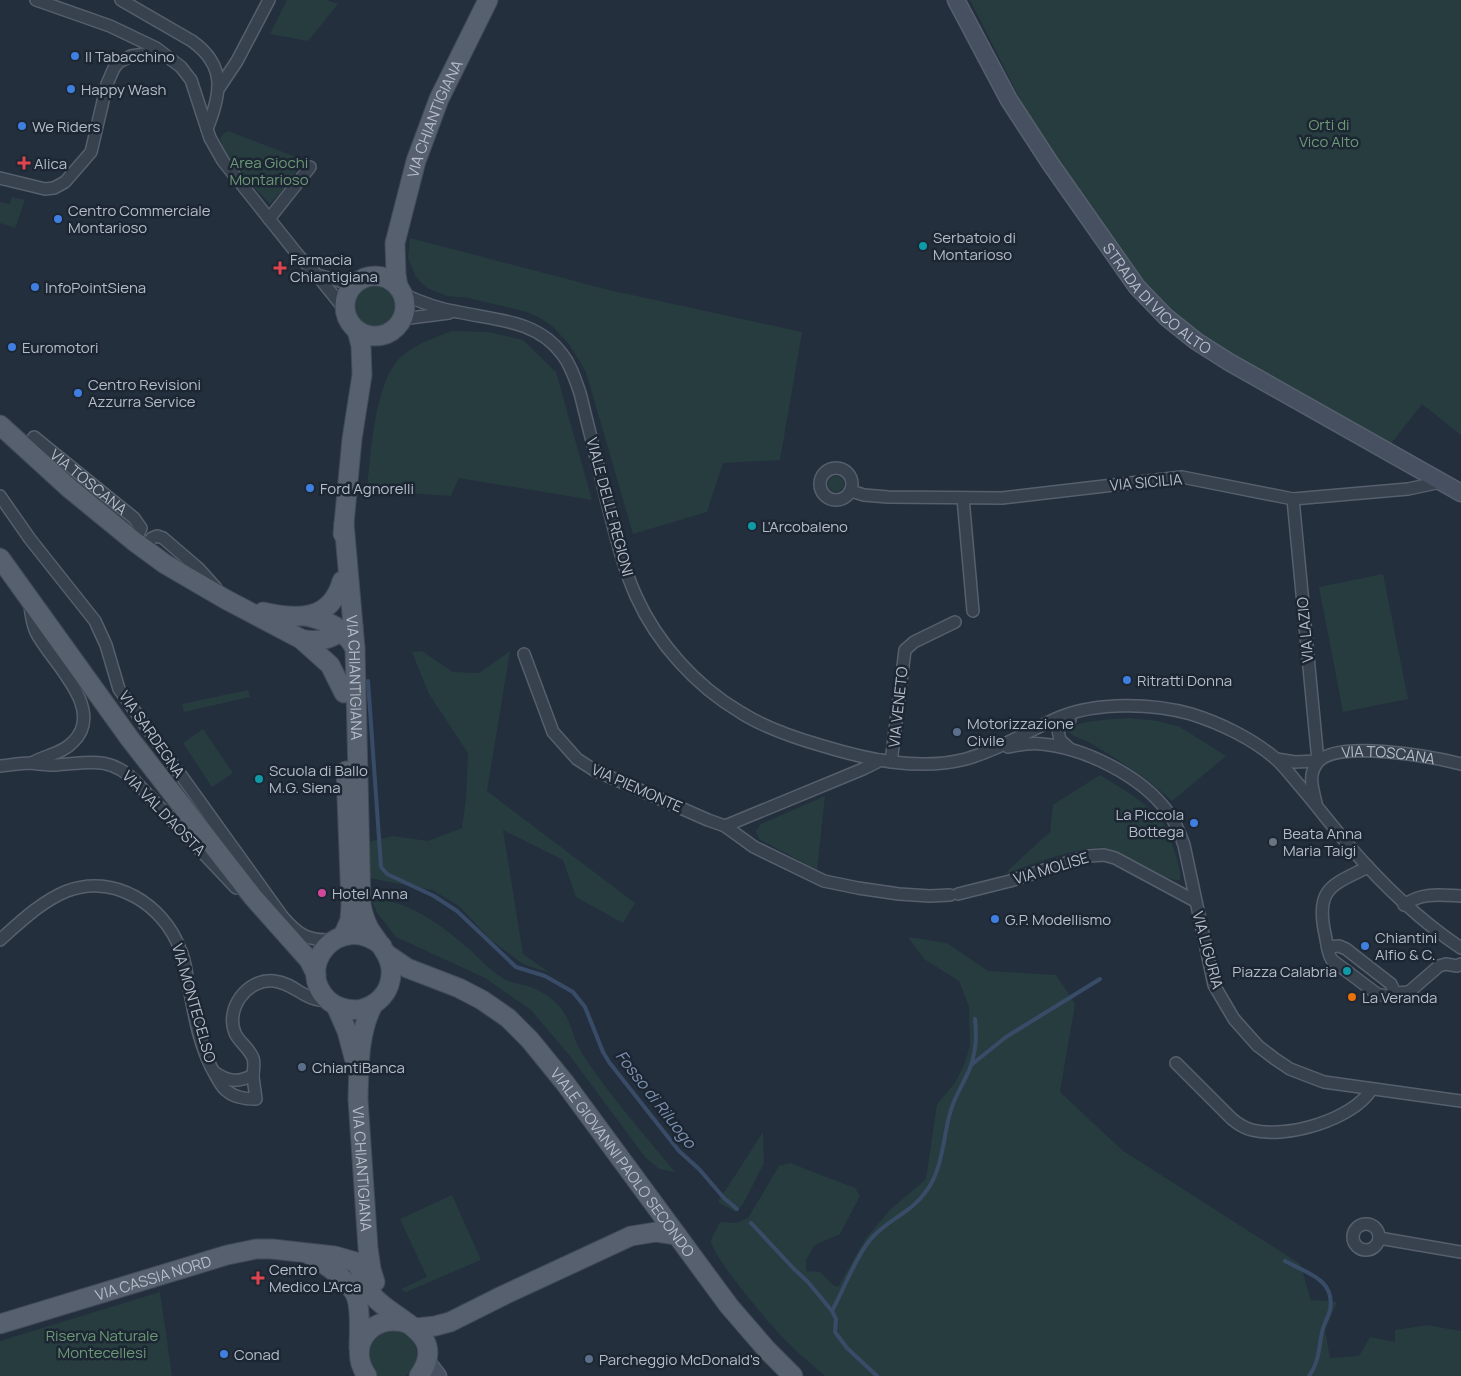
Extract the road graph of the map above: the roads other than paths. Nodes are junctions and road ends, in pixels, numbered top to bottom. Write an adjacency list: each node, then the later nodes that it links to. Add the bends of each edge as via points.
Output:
1 (36, 0): 6 (street, via 110,26)
2 (121, 0): 7 (street, via 200,47 214,66)
3 (269, 0): 7 (street)
4 (488, 0): 12 (main road, VIA CHIANTIGIANA, via 430,122 416,161)
5 (956, 0): 23 (street, STRADA DI VICO ALTO, via 1017,113 1131,279 1157,309 1196,341 1229,362)
6 (163, 54): 8 (street, via 189,77); 10 (street, via 137,54 114,68 107,84 91,152 64,182 45,189)
7 (220, 88): 8 (street)
8 (207, 129): 11 (street, via 223,161)
9 (310, 167): 11 (street)
10 (0, 178)
11 (269, 219): 13 (street)
12 (395, 243): 14 (main road, VIA CHIANTIGIANA, via 381,264); 15 (main road, VIA CHIANTIGIANA)
13 (317, 275): 14 (street); 16 (street)
14 (361, 281): 15 (main road, via 384,278); 16 (main road, VIA CHIANTIGIANA, via 349,293)
15 (400, 291): 17 (street, VIALE DELLE REGIONI, via 426,304); 18 (main road, VIA CHIANTIGIANA, via 405,302)
16 (346, 311): 19 (main road, VIA CHIANTIGIANA)
17 (456, 312): 18 (street, VIALE DELLE REGIONI); 45 (street, VIALE DELLE REGIONI, via 530,328 545,337 566,359 580,393 619,550 632,584 648,619 685,667 713,693 756,721 811,743)
18 (402, 319): 20 (main road, via 397,327)
19 (357, 330): 20 (main road); 21 (main road, VIA CHIANTIGIANA)
20 (380, 336): 21 (main road, VIA CHIANTIGIANA)
21 (362, 375): 29 (main road, VIA CHIANTIGIANA, via 350,449)
22 (0, 425): 33 (main road, VIA TOSCANA, via 69,488 140,546 188,578)
23 (1441, 482): 25 (street, STRADA DI VICO ALTO); 28 (street, VIA SICILIA, via 1408,489)
24 (850, 491): 27 (street, VIA SICILIA, via 875,496)
25 (1461, 493)
26 (0, 496): 58 (street, VIA SARDEGNA, via 95,621 124,696 282,916 304,936 315,940)
27 (964, 498): 28 (street, VIA SICILIA, via 1009,498 1182,478); 34 (street)
28 (1293, 499): 46 (street, VIA LAZIO)
29 (344, 523): 31 (main road, VIA CHIANTIGIANA); 37 (main road, VIA CHIANTIGIANA)
30 (0, 558): 32 (main road)
31 (342, 581): 35 (main road, VIA TOSCANA, via 327,607); 37 (main road, VIA CHIANTIGIANA)
32 (28, 600): 47 (street, VIA VAL D'AOSTA, via 36,631 75,690 84,714 74,742); 55 (main road, via 130,739)
33 (244, 608): 35 (main road, VIA TOSCANA, via 286,616); 38 (main road, VIA TOSCANA)
34 (973, 611)
35 (306, 616): 37 (main road, VIA TOSCANA)
36 (955, 622): 45 (street, VIA VENETO, via 912,644 904,652)
37 (348, 628): 38 (main road, VIA TOSCANA, via 319,642); 40 (main road, VIA CHIANTIGIANA); 62 (main road, VIA CHIANTIGIANA, via 355,648 361,905 367,923)
38 (301, 639): 40 (main road, VIA TOSCANA, via 330,665)
39 (524, 654): 51 (street, VIA PIEMONTE, via 552,732 577,759 604,776)
40 (344, 693): 58 (main road, VIA CHIANTIGIANA, via 351,906 350,920)
41 (1113, 708): 42 (street, VIALE DELLE REGIONI, via 1092,708 1062,716); 43 (street, via 1061,724 1058,735); 44 (street, VIALE DELLE REGIONI, via 1160,708 1193,715 1242,737)
42 (999, 748): 43 (street, VIA LIGURIA, via 1038,743); 45 (street, VIALE DELLE REGIONI, via 948,762)
43 (1068, 748): 56 (street, VIA LIGURIA, via 1122,772 1145,788 1166,809 1184,845)
44 (1276, 759): 46 (street, VIALE DELLE REGIONI); 50 (street, VIALE DELLE REGIONI)
45 (886, 761): 51 (street)
46 (1318, 761): 48 (street, VIA TOSCANA, via 1335,754 1373,751); 50 (street, VIALE DELLE REGIONI, via 1311,781)
47 (32, 763): 49 (street, VIA VAL D'AOSTA); 55 (street, VIA VAL D'AOSTA, via 98,762 123,770 235,888)
48 (1461, 764)
49 (0, 766)
50 (1317, 807): 52 (street, VIALE DELLE REGIONI)
51 (725, 826): 53 (street, VIA PIEMONTE, via 754,847 824,881 905,894)
52 (1368, 866): 57 (street, VIALE DELLE REGIONI); 60 (street, via 1336,883 1324,895 1322,917)
53 (954, 894): 56 (street, VIA MOLISE, via 1010,881 1088,856 1104,855)
54 (1461, 896): 57 (street, via 1425,895)
55 (253, 897): 64 (main road, via 309,960)
56 (1195, 901): 75 (street, VIA LIGURIA, via 1214,985 1234,1019 1253,1041 1298,1073 1324,1082)
57 (1404, 905): 61 (street, VIALE DELLE REGIONI)
58 (339, 938): 62 (main road, via 354,934 364,936 374,940); 64 (main road, VIA CHIANTIGIANA, via 325,948 319,958)
59 (0, 940): 72 (street, VIA MONTECELSO, via 37,909 71,890 111,888 139,898 164,921 177,939 200,1037)
60 (1328, 947): 68 (street, via 1346,949 1391,984); 68 (street, via 1332,960 1377,994 1387,996)
61 (1461, 948)
62 (385, 951): 65 (main road, VIALE GIOVANNI PAOLO SECONDO, via 403,966); 66 (main road, VIA CHIANTIGIANA, via 392,972)
63 (1461, 964): 68 (street, via 1439,966 1409,992)
64 (316, 975): 67 (street); 69 (main road, VIA CHIANTIGIANA, via 322,992)
65 (431, 978): 66 (main road); 77 (main road, VIALE GIOVANNI PAOLO SECONDO, via 475,996 516,1026 554,1068)
66 (388, 988): 70 (main road, VIA CHIANTIGIANA)
67 (296, 990): 69 (street, via 306,997); 73 (street, via 282,982 261,982 248,989 237,1003 233,1014 234,1029 251,1055)
68 (1394, 993)
69 (333, 1003): 70 (main road, via 355,1010); 74 (main road, VIA CHIANTIGIANA, via 350,1040)
70 (373, 1005): 74 (main road, VIA CHIANTIGIANA, via 363,1030)
71 (1176, 1063): 75 (street, via 1232,1119 1254,1131 1286,1131 1346,1113)
72 (213, 1071): 73 (street, VIA MONTECELSO, via 237,1081); 73 (street, VIA MONTECELSO, via 227,1092 245,1099 256,1099)
73 (253, 1075)
74 (359, 1077): 78 (main road, VIA CHIANTIGIANA)
75 (1371, 1090): 76 (street, VIA LIGURIA)
76 (1461, 1101)
77 (654, 1204): 79 (main road, VIALE GIOVANNI PAOLO SECONDO); 80 (main road)
78 (367, 1229): 84 (main road, VIA CHIANTIGIANA); 86 (main road, via 372,1274 381,1293)
79 (677, 1235): 80 (main road, via 656,1232); 93 (main road, VIALE GIOVANNI PAOLO SECONDO, via 744,1325)
80 (631, 1236): 87 (main road)
81 (1379, 1238): 82 (street)
82 (1461, 1252)
83 (308, 1254): 84 (main road, VIA CASSIA NORD); 85 (main road, VIA CASSIA NORD); 88 (main road, VIA CASSIA NORD, via 266,1249 227,1255)
84 (351, 1260): 85 (main road, VIA CHIANTIGIANA); 86 (main road, via 357,1264 373,1296)
85 (352, 1288): 89 (main road, via 358,1302)
86 (407, 1322): 87 (main road, via 435,1326); 89 (main road, via 394,1320 379,1324 368,1332); 90 (main road, via 422,1336)
87 (450, 1322): 90 (main road, via 440,1332)
88 (0, 1324)
89 (359, 1354): 91 (main road); 92 (main road)
90 (428, 1366)
91 (349, 1376)
92 (367, 1376)
93 (793, 1376)

